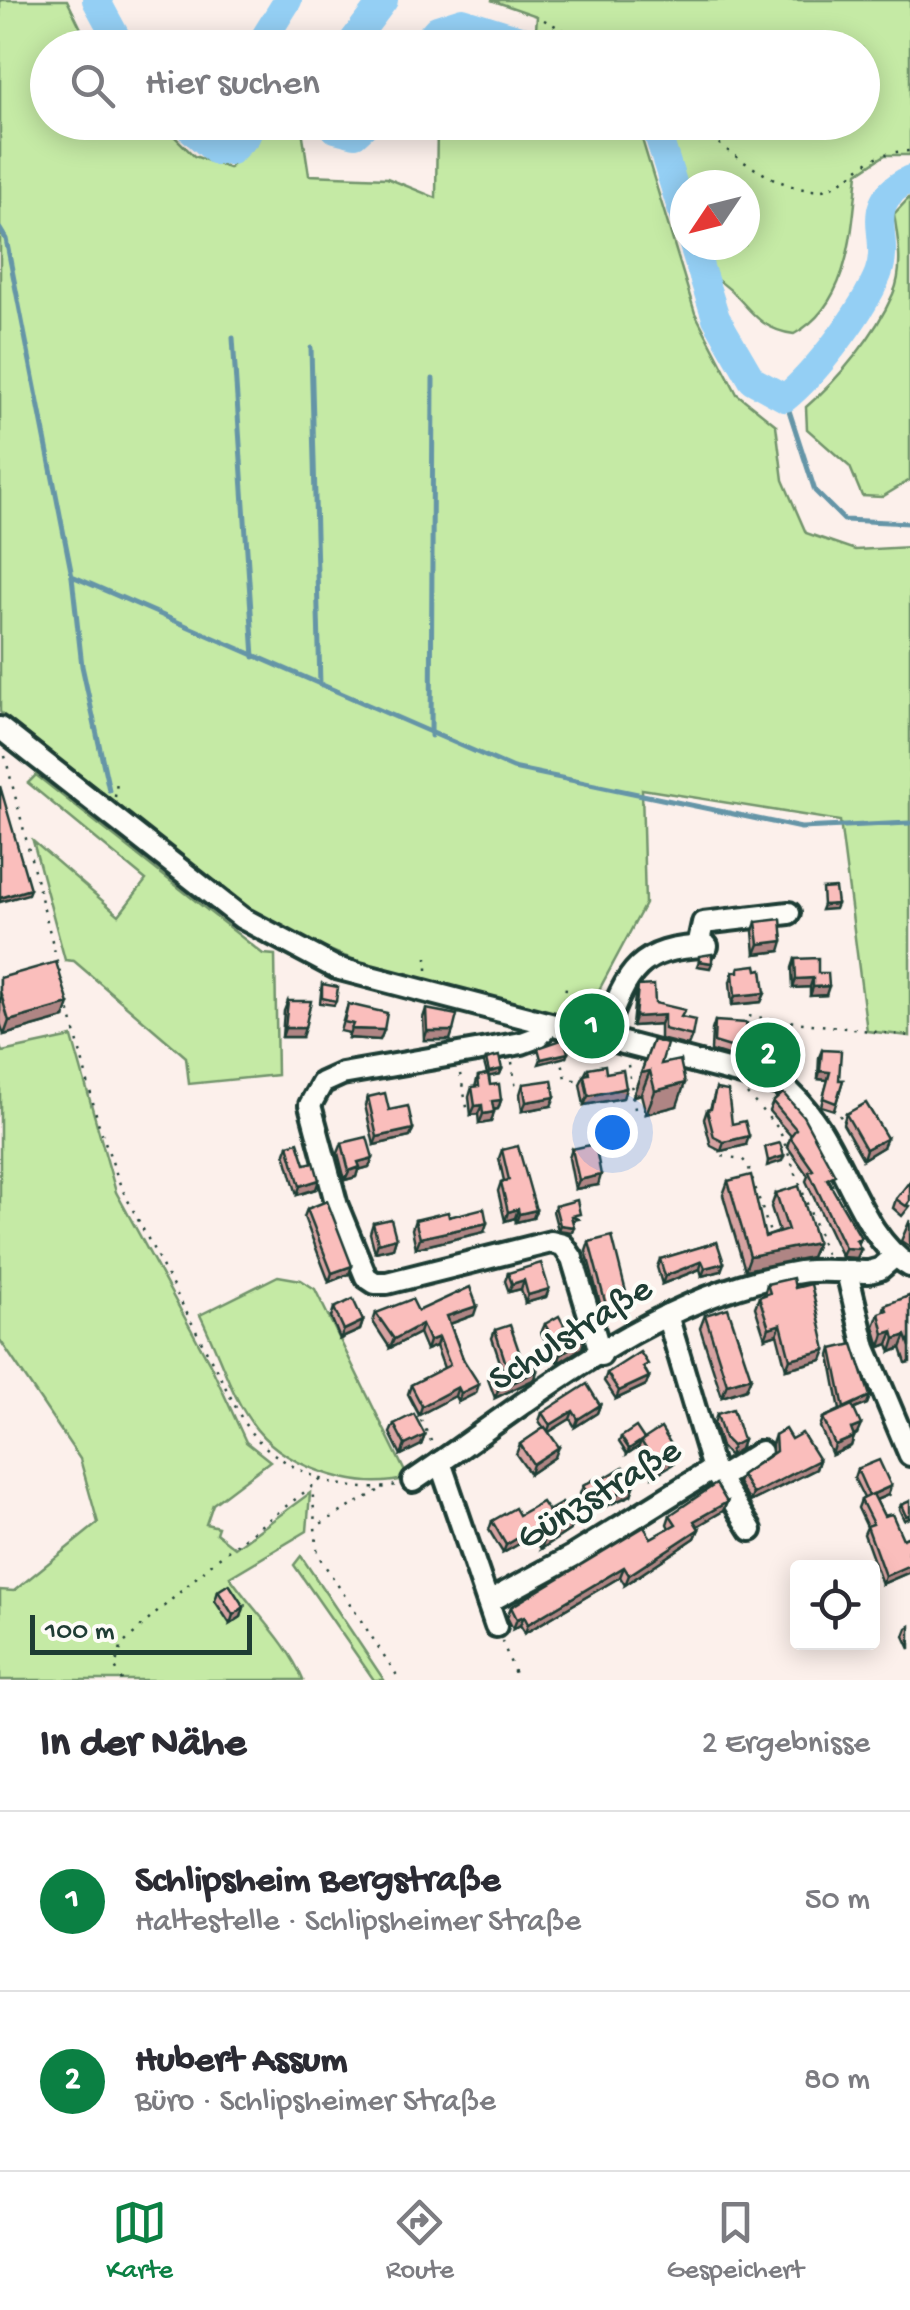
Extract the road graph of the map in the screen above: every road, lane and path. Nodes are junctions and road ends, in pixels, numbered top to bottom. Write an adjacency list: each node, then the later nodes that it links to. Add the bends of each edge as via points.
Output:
1 (544, 20): 2 (path)
2 (564, 30)
3 (716, 140): 4 (path, via 799,190 816,193 836,186 875,154)
4 (910, 151)
5 (6, 732): 6 (path); 10 (street, via 278,941 356,976)
6 (4, 760): 7 (path); 36 (path, via 98,1122 121,1187 252,1436 270,1453)
7 (0, 764)
8 (789, 913): 13 (street, via 703,923 703,946 663,950 634,968)
9 (566, 988): 10 (path)
10 (554, 1026): 13 (street); 14 (street)
11 (748, 1035): 12 (path, via 747,1016)
12 (910, 1036)
13 (602, 1038): 27 (street, via 749,1073 798,1097)
14 (511, 1045): 16 (street); 19 (path)
15 (566, 1052): 18 (path, via 566,1078)
16 (456, 1054): 23 (path); 30 (street, via 367,1066 313,1092 316,1139 366,1277 387,1283 551,1242 563,1245)
17 (628, 1062): 22 (path, via 635,1109)
18 (580, 1082)
19 (516, 1090)
20 (742, 1090): 28 (path, via 779,1129)
21 (821, 1104): 24 (path, via 836,1108)
22 (644, 1109)
23 (468, 1112)
24 (844, 1121)
25 (716, 1148): 26 (path, via 748,1165 772,1236)
26 (760, 1238)
27 (902, 1261): 28 (street, Schulstraße)
28 (840, 1271): 29 (street, Schulstraße, via 771,1279); 33 (street)
29 (667, 1315): 30 (street, Schulstraße); 35 (street, Günzstraße)
30 (602, 1354): 34 (street, Schulstraße)
31 (421, 1420): 34 (path)
32 (761, 1452): 35 (street)
33 (910, 1455)
34 (440, 1462): 37 (street, Schulstraße); 42 (street, Günzstraße)
35 (717, 1473): 41 (street); 42 (street, Günzstraße)
36 (323, 1478): 38 (path); 39 (path)
37 (413, 1481): 39 (path)
38 (312, 1484): 40 (path); 45 (path, via 217,1558 122,1646 115,1667)
39 (380, 1490): 40 (path)
40 (314, 1526): 46 (path, via 318,1555)
41 (751, 1530)
42 (488, 1602): 43 (street, Günzstraße)
43 (496, 1626): 44 (path)
44 (515, 1674)
45 (122, 1680)
46 (400, 1680)

